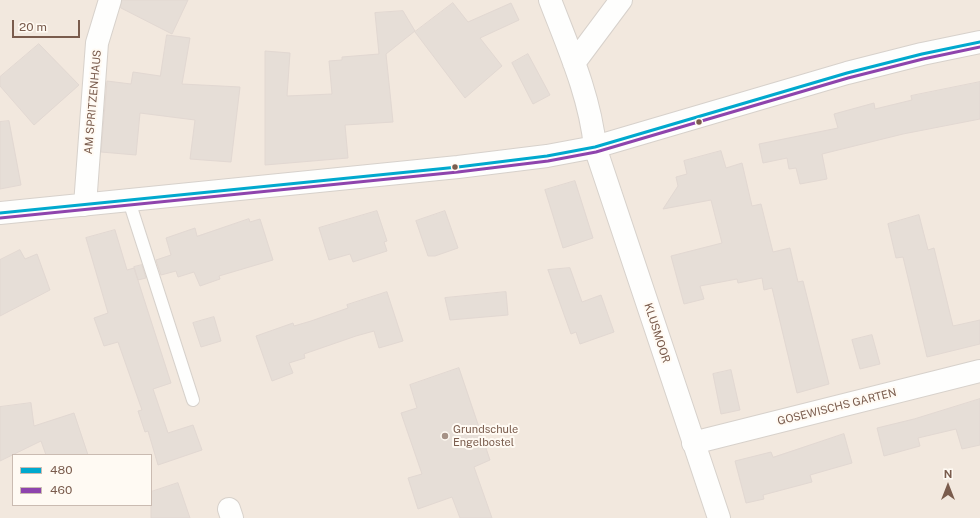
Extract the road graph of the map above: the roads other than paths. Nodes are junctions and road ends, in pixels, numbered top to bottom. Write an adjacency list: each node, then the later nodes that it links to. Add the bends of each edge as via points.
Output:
1 (110, 0): 8 (street, AM SPRITZENHAUS, via 97,43)
2 (550, 0): 5 (street)
3 (620, 0): 5 (street)
4 (980, 42): 6 (street, via 847,73)
5 (574, 63): 6 (street, via 593,127)
6 (595, 147): 7 (street, via 458,167); 12 (street, KLUSMOOR)
7 (129, 201): 8 (street); 11 (lane)
8 (86, 205): 9 (street)
9 (0, 213)
10 (980, 371): 12 (street, GOSEWISCHS GARTEN)
11 (193, 400)
12 (693, 443): 13 (street, KLUSMOOR)
13 (719, 518)

